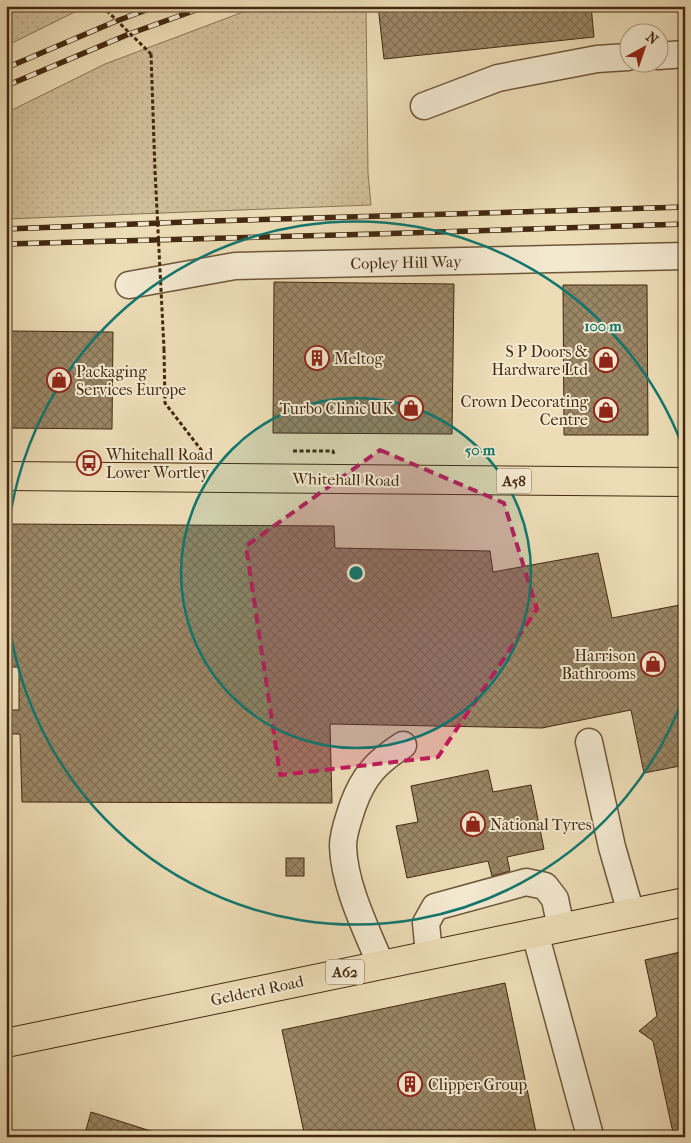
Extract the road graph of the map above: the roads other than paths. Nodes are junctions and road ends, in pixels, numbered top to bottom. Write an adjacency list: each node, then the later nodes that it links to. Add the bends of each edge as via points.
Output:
1 (685, 54): 2 (street)
2 (668, 55)
3 (618, 58): 4 (street, via 498,78)
4 (424, 106)
5 (685, 256): 6 (street, Copley Hill Way, via 235,266)
6 (129, 285)
7 (6, 476): 8 (main road, Whitehall Road / A58)
8 (685, 482)
9 (588, 742): 12 (street, via 612,847)
10 (403, 745): 16 (street, via 384,758 367,776 357,795 343,845 350,884)
11 (685, 902): 12 (main road, Gelderd Road / A62)
12 (632, 913): 13 (main road, Gelderd Road / A62)
13 (562, 928): 14 (main road, Gelderd Road / A62); 15 (street, via 555,899 545,886 526,882 435,907 426,923)
14 (535, 933): 15 (main road, Gelderd Road / A62); 18 (street)
15 (429, 955): 16 (main road, Gelderd Road / A62)
16 (381, 965): 17 (main road, Gelderd Road / A62)
17 (6, 1042)
18 (589, 1132)

